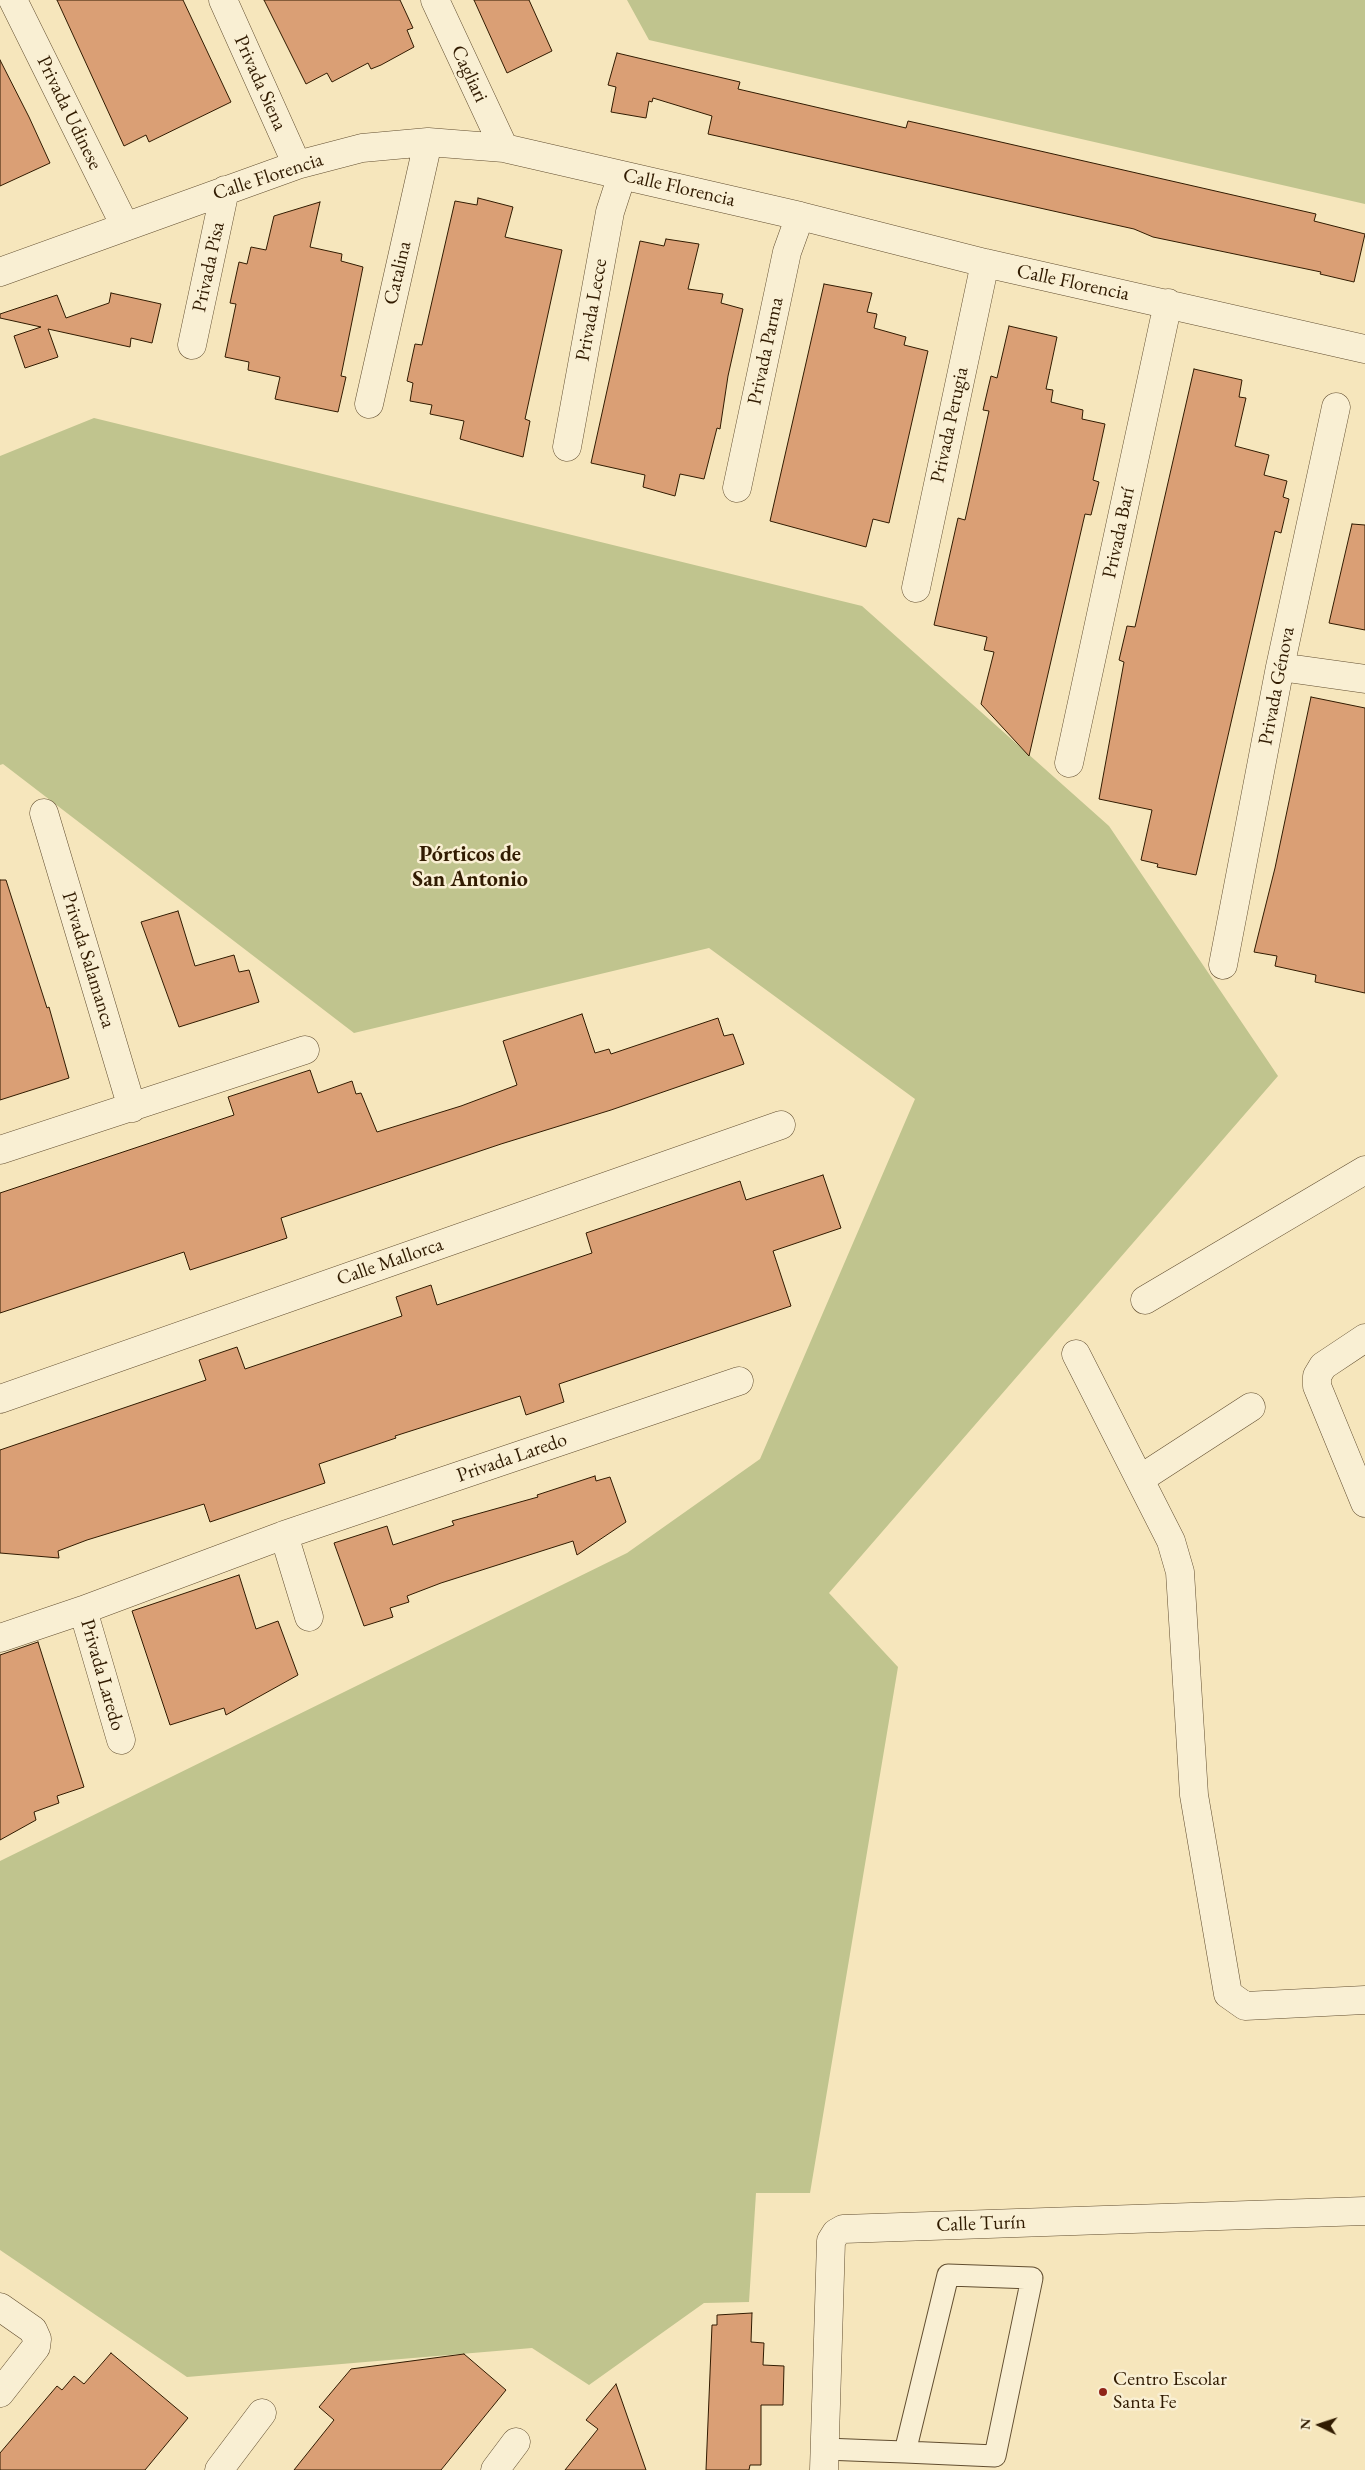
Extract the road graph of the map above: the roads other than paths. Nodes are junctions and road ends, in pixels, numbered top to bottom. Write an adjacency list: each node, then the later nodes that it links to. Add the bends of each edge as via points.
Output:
1 (13, 0): 10 (street, Privada Udinese)
2 (223, 0): 6 (street, Privada Siena)
3 (435, 0): 5 (street, Cagliari)
4 (428, 142): 5 (street, Calle Florencia); 6 (street, Calle Florencia, via 362,148); 16 (street, Catalina)
5 (504, 148): 7 (street, Calle Florencia)
6 (297, 166): 8 (street, Calle Florencia)
7 (622, 175): 9 (street, Calle Florencia); 18 (street, Privada Lecce, via 610,212)
8 (225, 190): 10 (street, Calle Florencia); 14 (street, Privada Pisa)
9 (800, 216): 11 (street, Calle Florencia); 19 (street, Privada Parma, via 787,252)
10 (125, 226): 12 (street, Calle Florencia)
11 (985, 263): 13 (street, Calle Florencia); 20 (street, Privada Perugia)
12 (0, 272)
13 (1168, 303): 15 (street, Calle Florencia); 23 (street, Privada Barí)
14 (192, 345)
15 (1365, 349)
16 (369, 404)
17 (1336, 408): 21 (street, Privada Génova)
18 (567, 447)
19 (737, 488)
20 (916, 588)
21 (1280, 667): 22 (street); 25 (street, Privada Génova)
22 (1365, 679)
23 (1069, 763)
24 (44, 812): 27 (street, Privada Salamanca)
25 (1223, 965)
26 (305, 1050): 27 (street)
27 (132, 1108): 29 (street)
28 (781, 1125): 35 (street, Calle Mallorca)
29 (0, 1150)
30 (1365, 1170): 31 (street)
31 (1145, 1300)
32 (1365, 1338): 38 (street, via 1323,1366 1317,1376 1317,1386)
33 (1076, 1354): 37 (street)
34 (739, 1381): 39 (street, Privada Laredo)
35 (0, 1399)
36 (1251, 1408): 37 (street)
37 (1140, 1479): 44 (street, via 1171,1541 1180,1572 1194,1795 1228,1994 1245,2006)
38 (1365, 1503)
39 (284, 1536): 40 (street, Privada Laredo); 41 (street)
40 (83, 1610): 42 (street, Privada Laredo); 43 (street, Privada Laredo)
41 (309, 1617)
42 (0, 1638)
43 (121, 1740)
44 (1365, 2000)
45 (1365, 2211): 51 (street, Calle Turín, via 843,2229 831,2241)
46 (0, 2307): 47 (street, via 33,2330 37,2338 36,2347)
47 (0, 2393)
48 (262, 2413): 52 (street)
49 (516, 2442): 53 (street)
50 (905, 2452): 50 (lane, via 995,2456 1032,2278 948,2275); 51 (lane)
51 (825, 2459)
52 (219, 2470)
53 (495, 2470)

